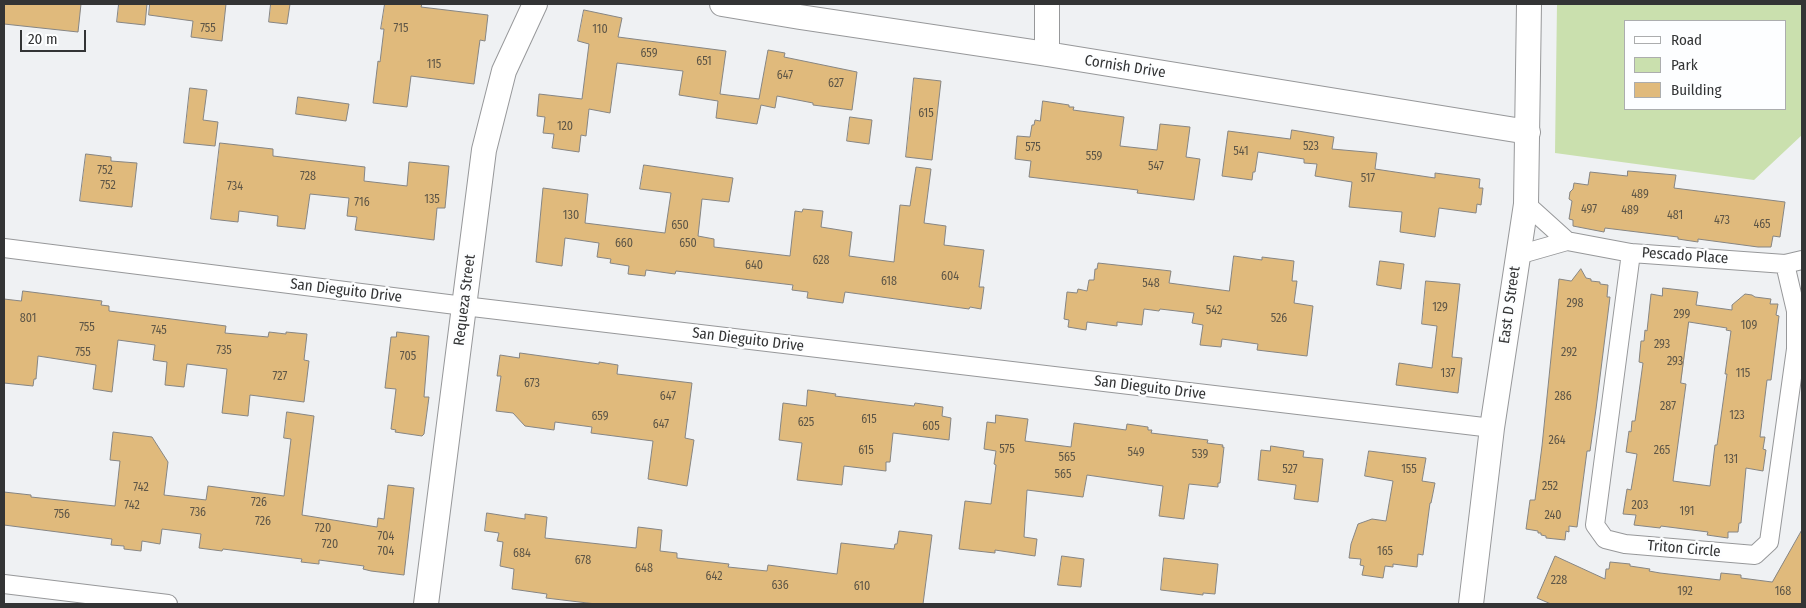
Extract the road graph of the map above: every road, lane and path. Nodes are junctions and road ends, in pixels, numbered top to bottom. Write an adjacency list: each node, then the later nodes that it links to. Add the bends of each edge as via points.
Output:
1 (535, 4): 15 (street, Requeza Street, via 504,71 484,150)
2 (722, 4): 5 (street, Cornish Drive)
3 (1047, 4): 6 (street)
4 (1530, 4): 7 (street, East D Street)
5 (800, 11): 6 (street, Cornish Drive)
6 (1047, 54): 7 (street, Cornish Drive)
7 (1528, 132): 8 (street, East D Street)
8 (1526, 204): 9 (street); 12 (street, East D Street)
9 (1567, 241): 11 (street, Pescado Place); 12 (street, Pescado Place)
10 (4, 248): 15 (street, San Dieguito Drive)
11 (1631, 252): 14 (street, Pescado Place); 14 (street, Triton Circle, via 1595,525 1605,539 1625,544 1755,555 1769,542 1796,349 1796,311)
12 (1518, 255): 16 (street, East D Street)
13 (1802, 260): 14 (street, Pescado Place)
14 (1785, 264)
15 (464, 306): 16 (street, San Dieguito Drive); 19 (street, Requeza Street)
16 (1492, 428): 20 (street, East D Street)
17 (4, 584): 18 (street)
18 (168, 604)
19 (426, 604)
20 (1471, 604)

